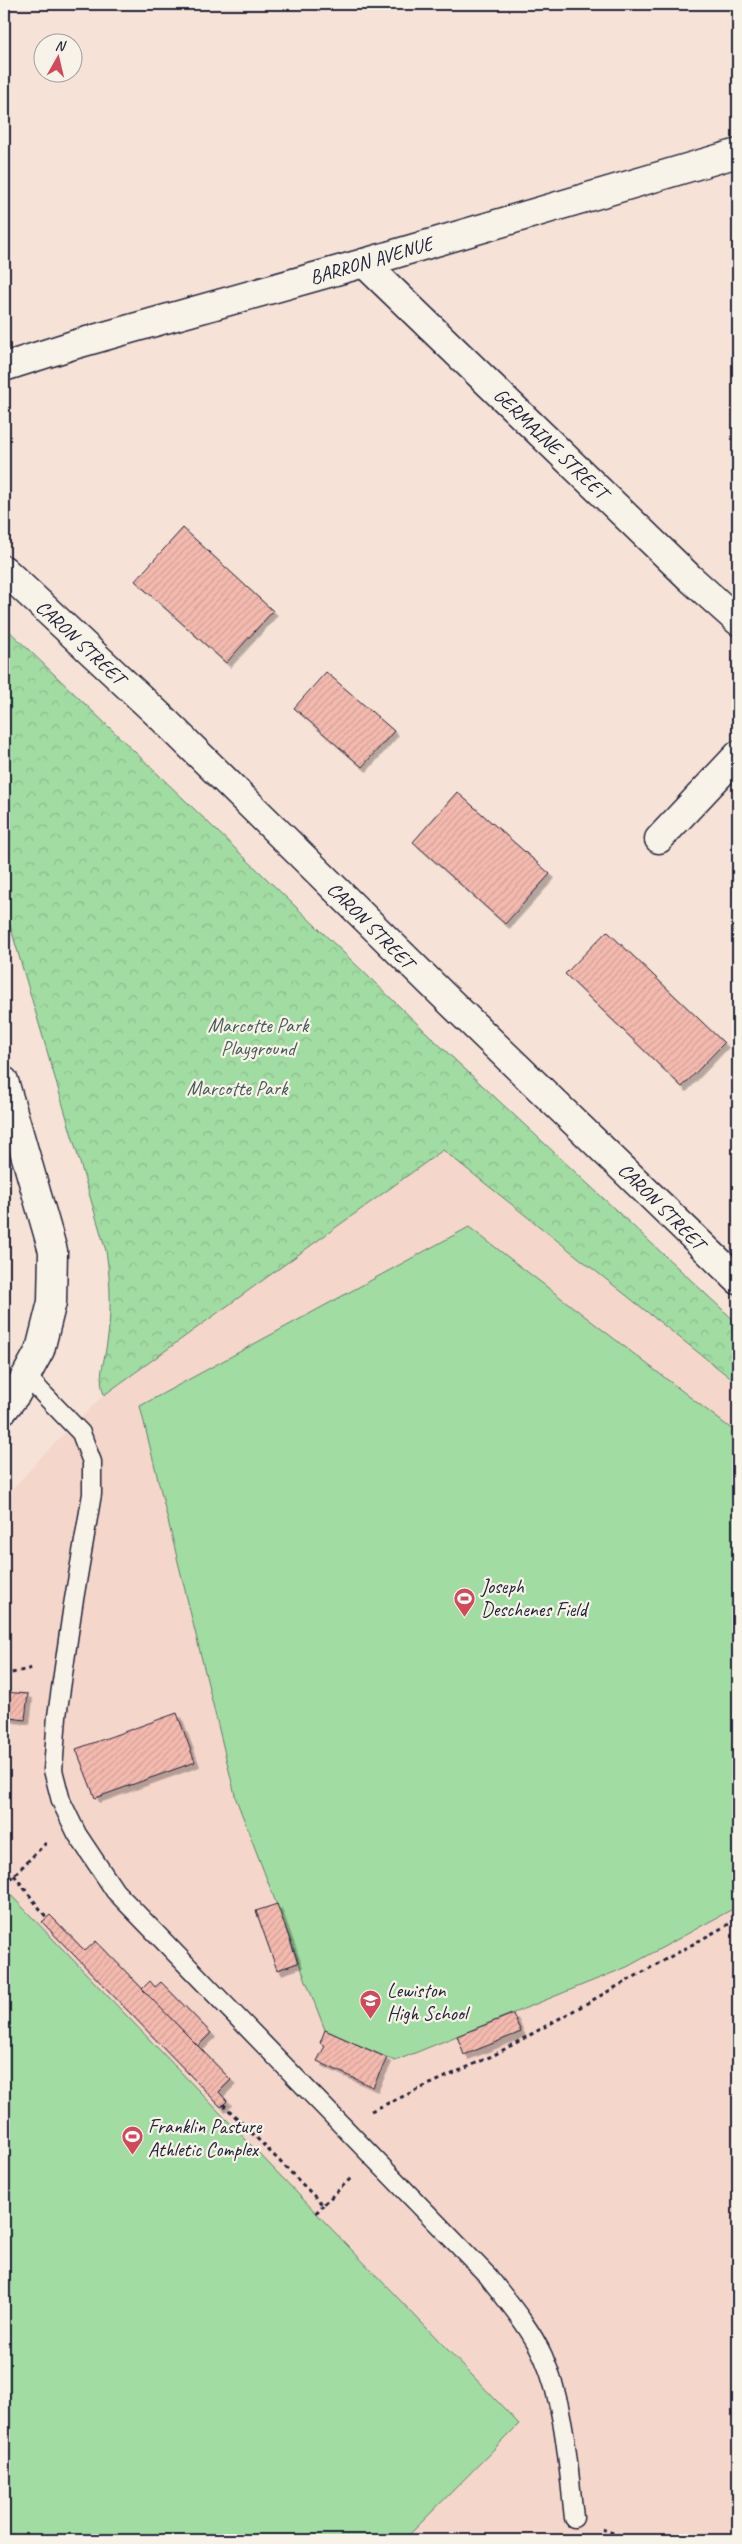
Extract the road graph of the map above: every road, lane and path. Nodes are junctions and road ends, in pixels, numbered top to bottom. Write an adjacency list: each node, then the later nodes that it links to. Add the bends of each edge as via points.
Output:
1 (738, 153): 2 (street, BARRON AVENUE)
2 (364, 263): 3 (street, BARRON AVENUE); 5 (street, GERMAINE STREET)
3 (4, 367)
4 (4, 570): 9 (street, CARON STREET, via 162,718)
5 (738, 621)
6 (738, 755): 7 (street)
7 (659, 839)
8 (4, 1081): 10 (street, via 53,1252 52,1302 40,1350)
9 (738, 1280)
10 (26, 1376): 11 (street); 12 (lane, via 81,1433 92,1462 92,1494 70,1623 53,1770 61,1801)
11 (4, 1409)
12 (70, 1819): 13 (path); 18 (lane, via 115,1891)
13 (14, 1875): 14 (path); 15 (path)
14 (4, 1886)
15 (47, 1918)
16 (738, 1919): 18 (path, via 494,2055)
17 (224, 2104): 20 (path)
18 (342, 2124): 19 (lane)
19 (373, 2156): 20 (path); 22 (lane, via 488,2276 542,2355 556,2396)
20 (324, 2205): 21 (path)
21 (316, 2213)
22 (574, 2518)

